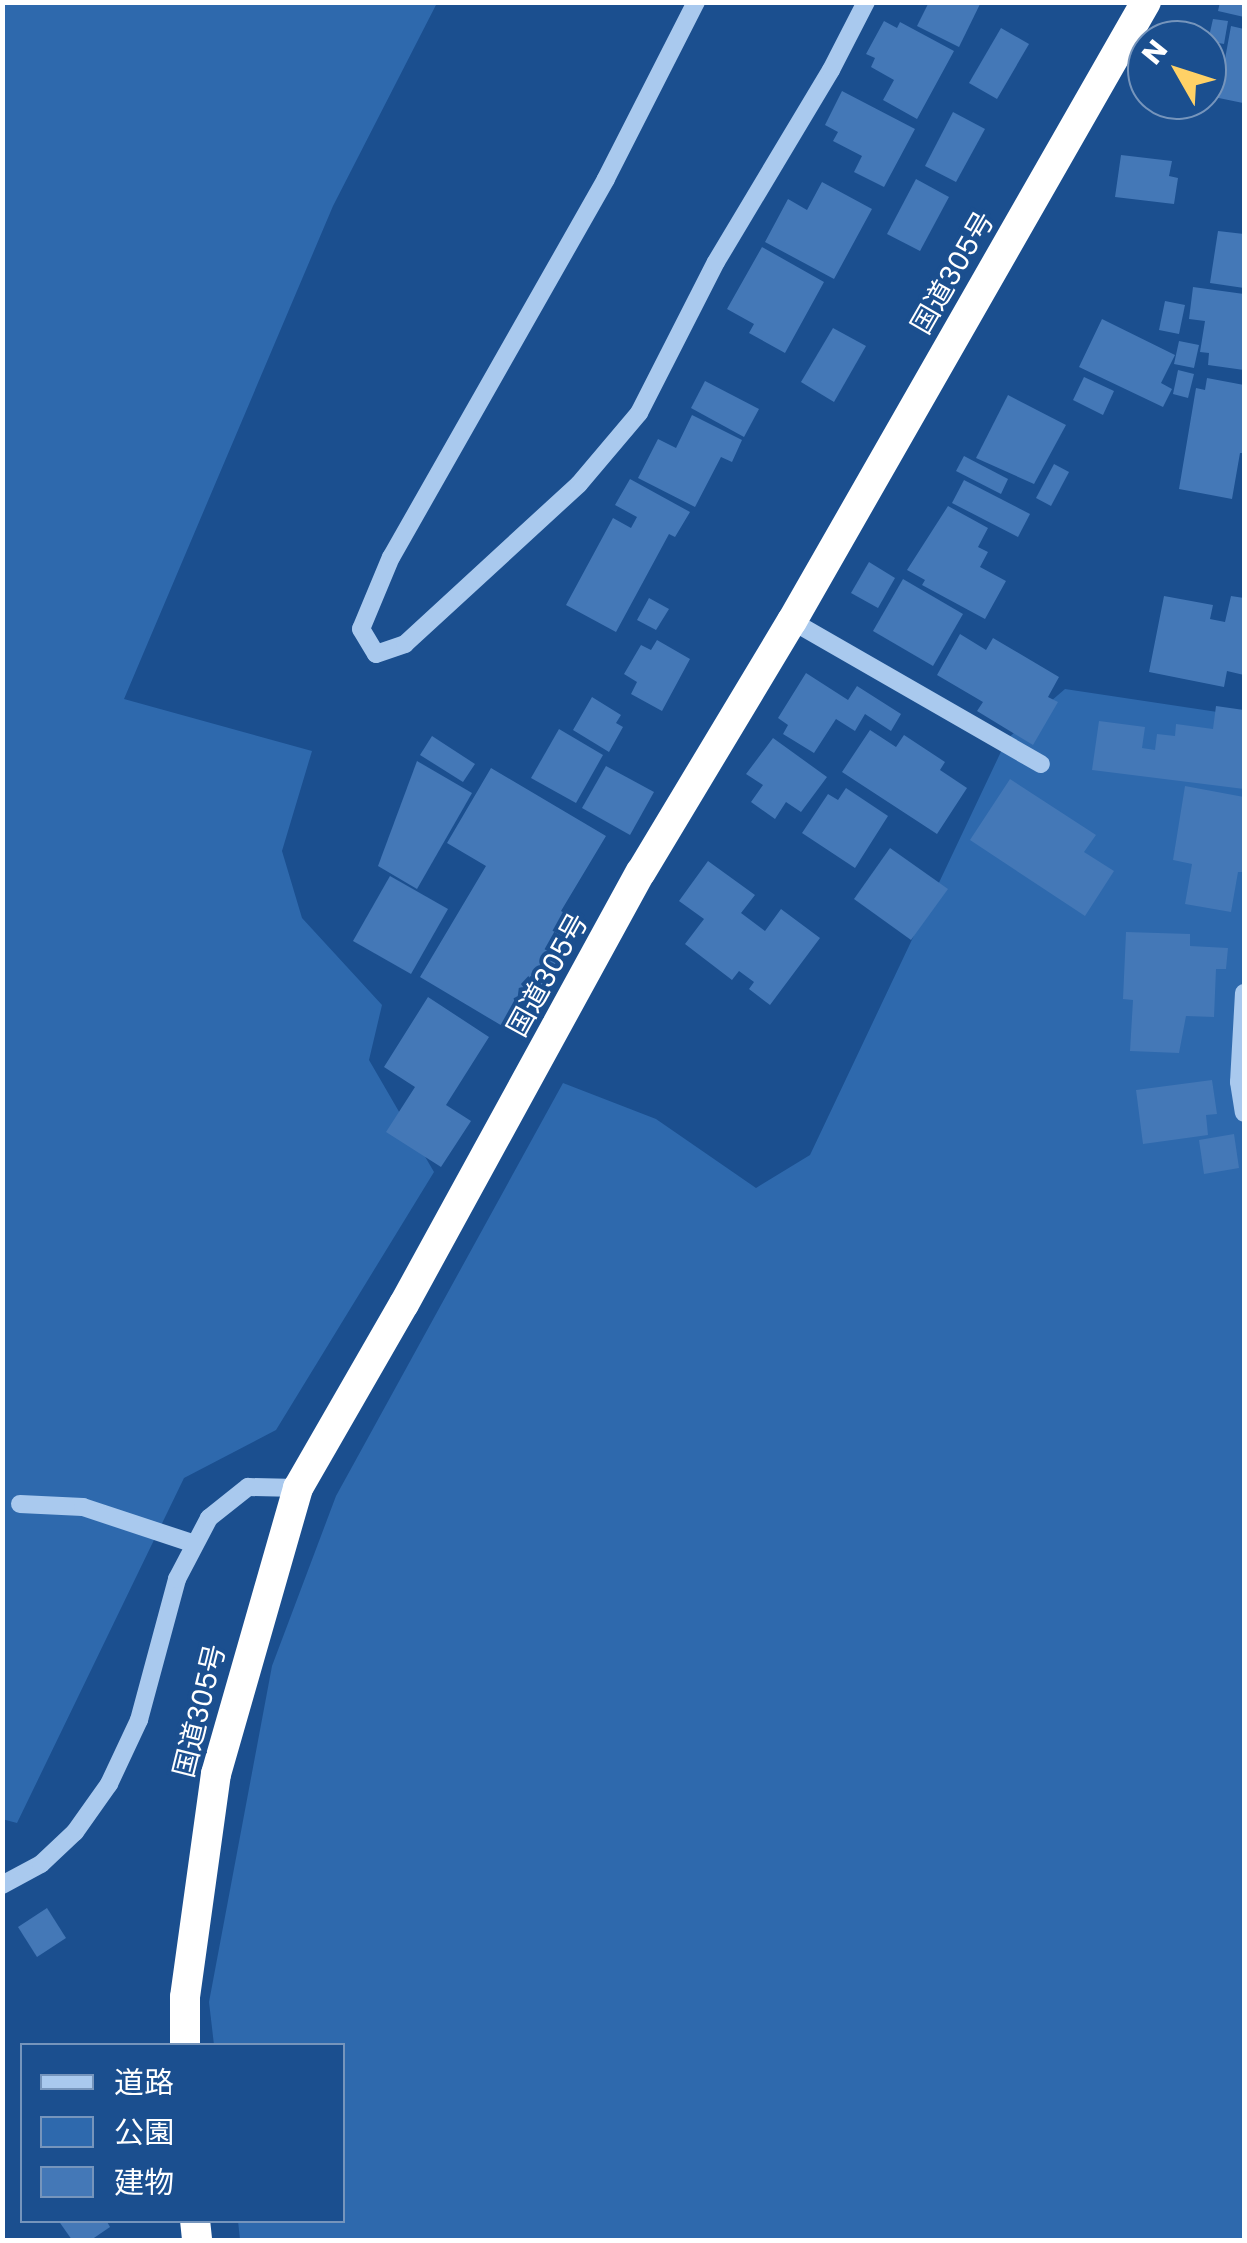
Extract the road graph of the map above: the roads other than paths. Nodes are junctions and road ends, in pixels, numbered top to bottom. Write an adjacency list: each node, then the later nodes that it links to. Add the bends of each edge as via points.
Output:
1 (696, 2): 2 (street, via 606,178 391,556 362,629 376,654 406,644 579,484 639,412 716,262)
2 (866, 2)
3 (1146, 2): 4 (highway, 国道305号)
4 (792, 620): 5 (street); 8 (highway, 国道305号, via 641,872)
5 (1041, 764)
6 (1244, 992): 7 (street)
7 (1244, 1113)
8 (298, 1488): 10 (street, via 248,1487 209,1518); 12 (highway, 国道305号, via 216,1774 185,1996)
9 (20, 1504): 10 (street, via 83,1507)
10 (192, 1544): 11 (street, via 139,1720 108,1784 41,1864)
11 (2, 1885)
12 (185, 2043)

